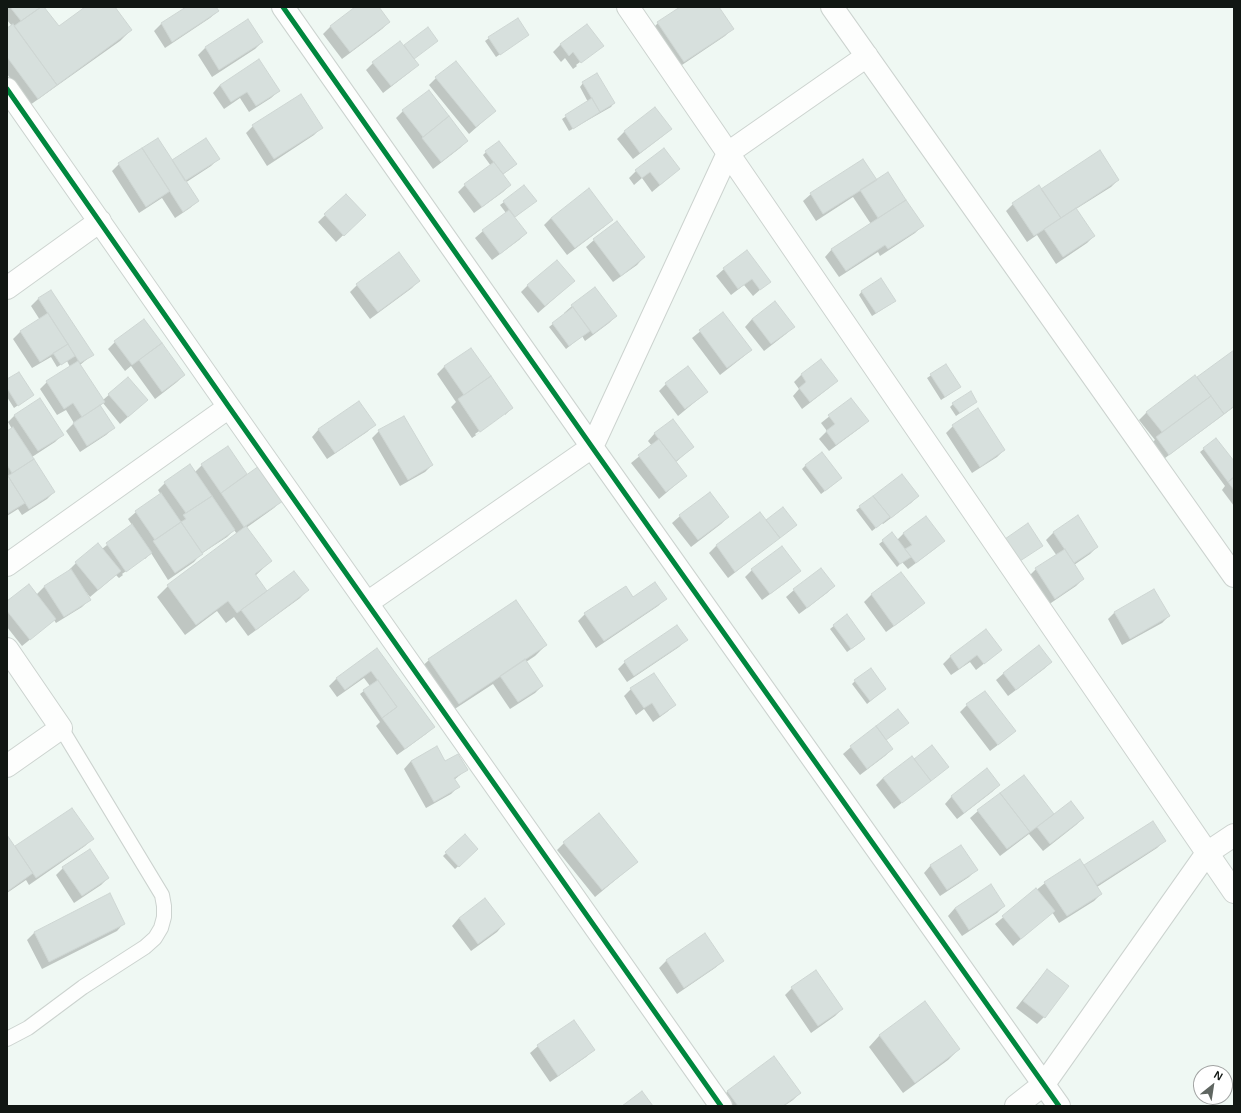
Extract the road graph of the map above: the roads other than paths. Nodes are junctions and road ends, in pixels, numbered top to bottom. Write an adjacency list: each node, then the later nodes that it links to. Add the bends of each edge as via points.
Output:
1 (283, 7): 10 (street)
2 (628, 7): 6 (street)
3 (832, 7): 4 (street)
4 (867, 56): 6 (street); 12 (street)
5 (7, 89): 7 (street)
6 (728, 153): 10 (street); 18 (street)
7 (100, 221): 8 (street); 9 (street)
8 (7, 288)
9 (229, 407): 11 (street); 13 (street)
10 (592, 447): 13 (street); 21 (street)
11 (7, 565)
12 (1234, 576)
13 (367, 603): 22 (street)
14 (7, 648): 15 (street)
15 (61, 728): 16 (street); 20 (lane, via 162,895 164,917 155,938 145,947 83,987 28,1028)
16 (7, 766)
17 (1234, 835): 18 (street)
18 (1207, 853): 19 (street); 21 (street)
19 (1234, 892)
20 (7, 1038)
21 (1044, 1084): 23 (street); 24 (street)
22 (721, 1106)
23 (1016, 1106)
24 (1059, 1106)

